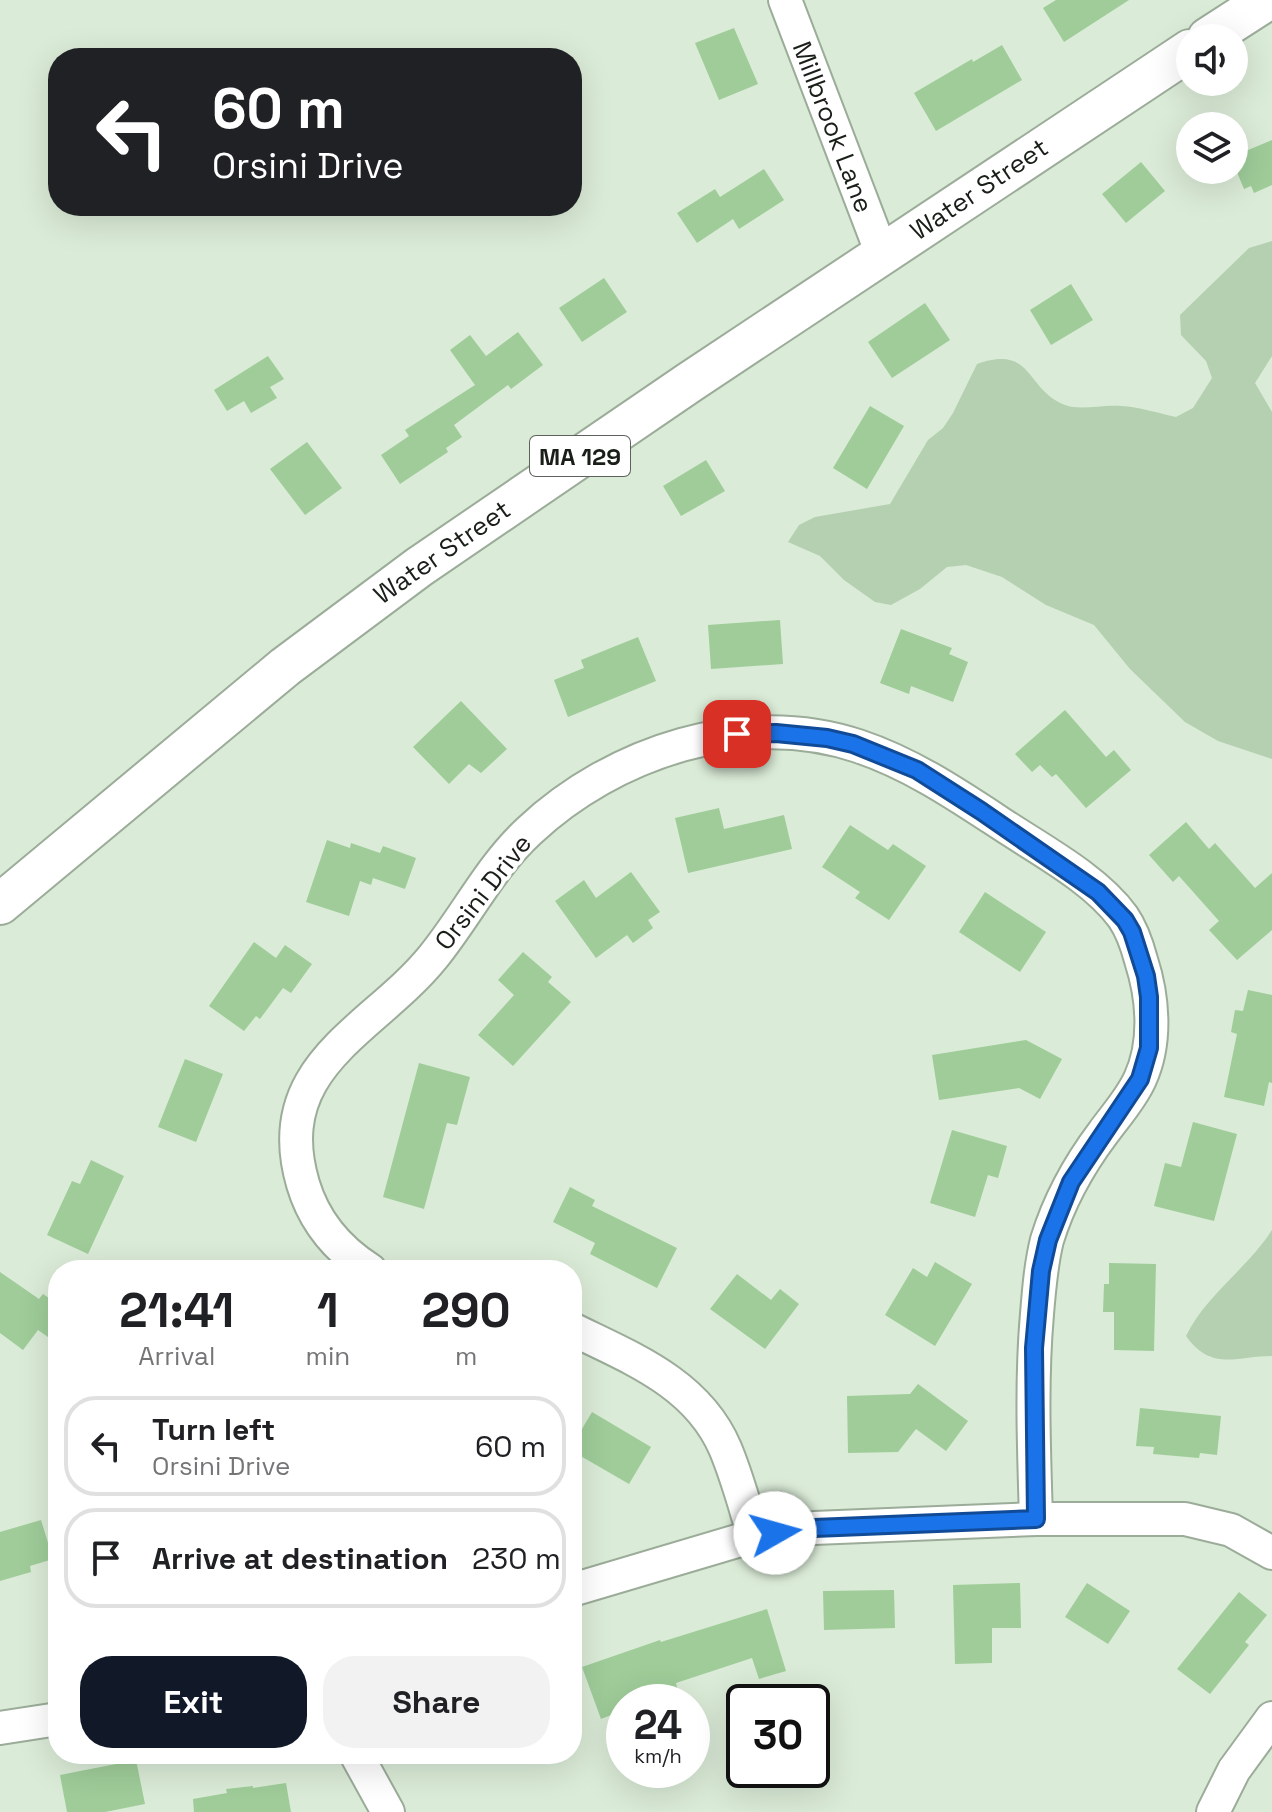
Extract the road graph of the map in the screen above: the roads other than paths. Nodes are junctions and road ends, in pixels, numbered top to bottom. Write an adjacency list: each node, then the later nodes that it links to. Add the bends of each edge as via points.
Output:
1 (785, 0): 5 (street, Millbrook Lane)
2 (1267, 0): 3 (main road)
3 (1230, 24)
4 (1176, 59): 5 (main road, Water Street / MA 129)
5 (882, 254): 6 (main road, Water Street / MA 129, via 385,592 285,667)
6 (0, 904)
7 (356, 1260): 9 (street, Orsini Drive, via 314,1214 298,1157 303,1102 324,1062 427,964 528,832 592,783 699,740 737,734 803,735 883,755 952,791 1098,892 1125,920 1146,976 1151,1032 1145,1065 1131,1095 1071,1182 1041,1271 1034,1348)
8 (582, 1334): 10 (street, via 668,1379 700,1409 724,1445)
9 (1036, 1519): 10 (street, via 814,1528); 11 (street, via 1185,1519 1231,1530)
10 (754, 1536): 12 (street)
11 (1272, 1553)
12 (582, 1587)
13 (1272, 1718): 18 (street, via 1234,1770)
14 (48, 1721): 15 (street)
15 (0, 1728)
16 (362, 1764): 17 (street)
17 (388, 1812)
18 (1213, 1812)

